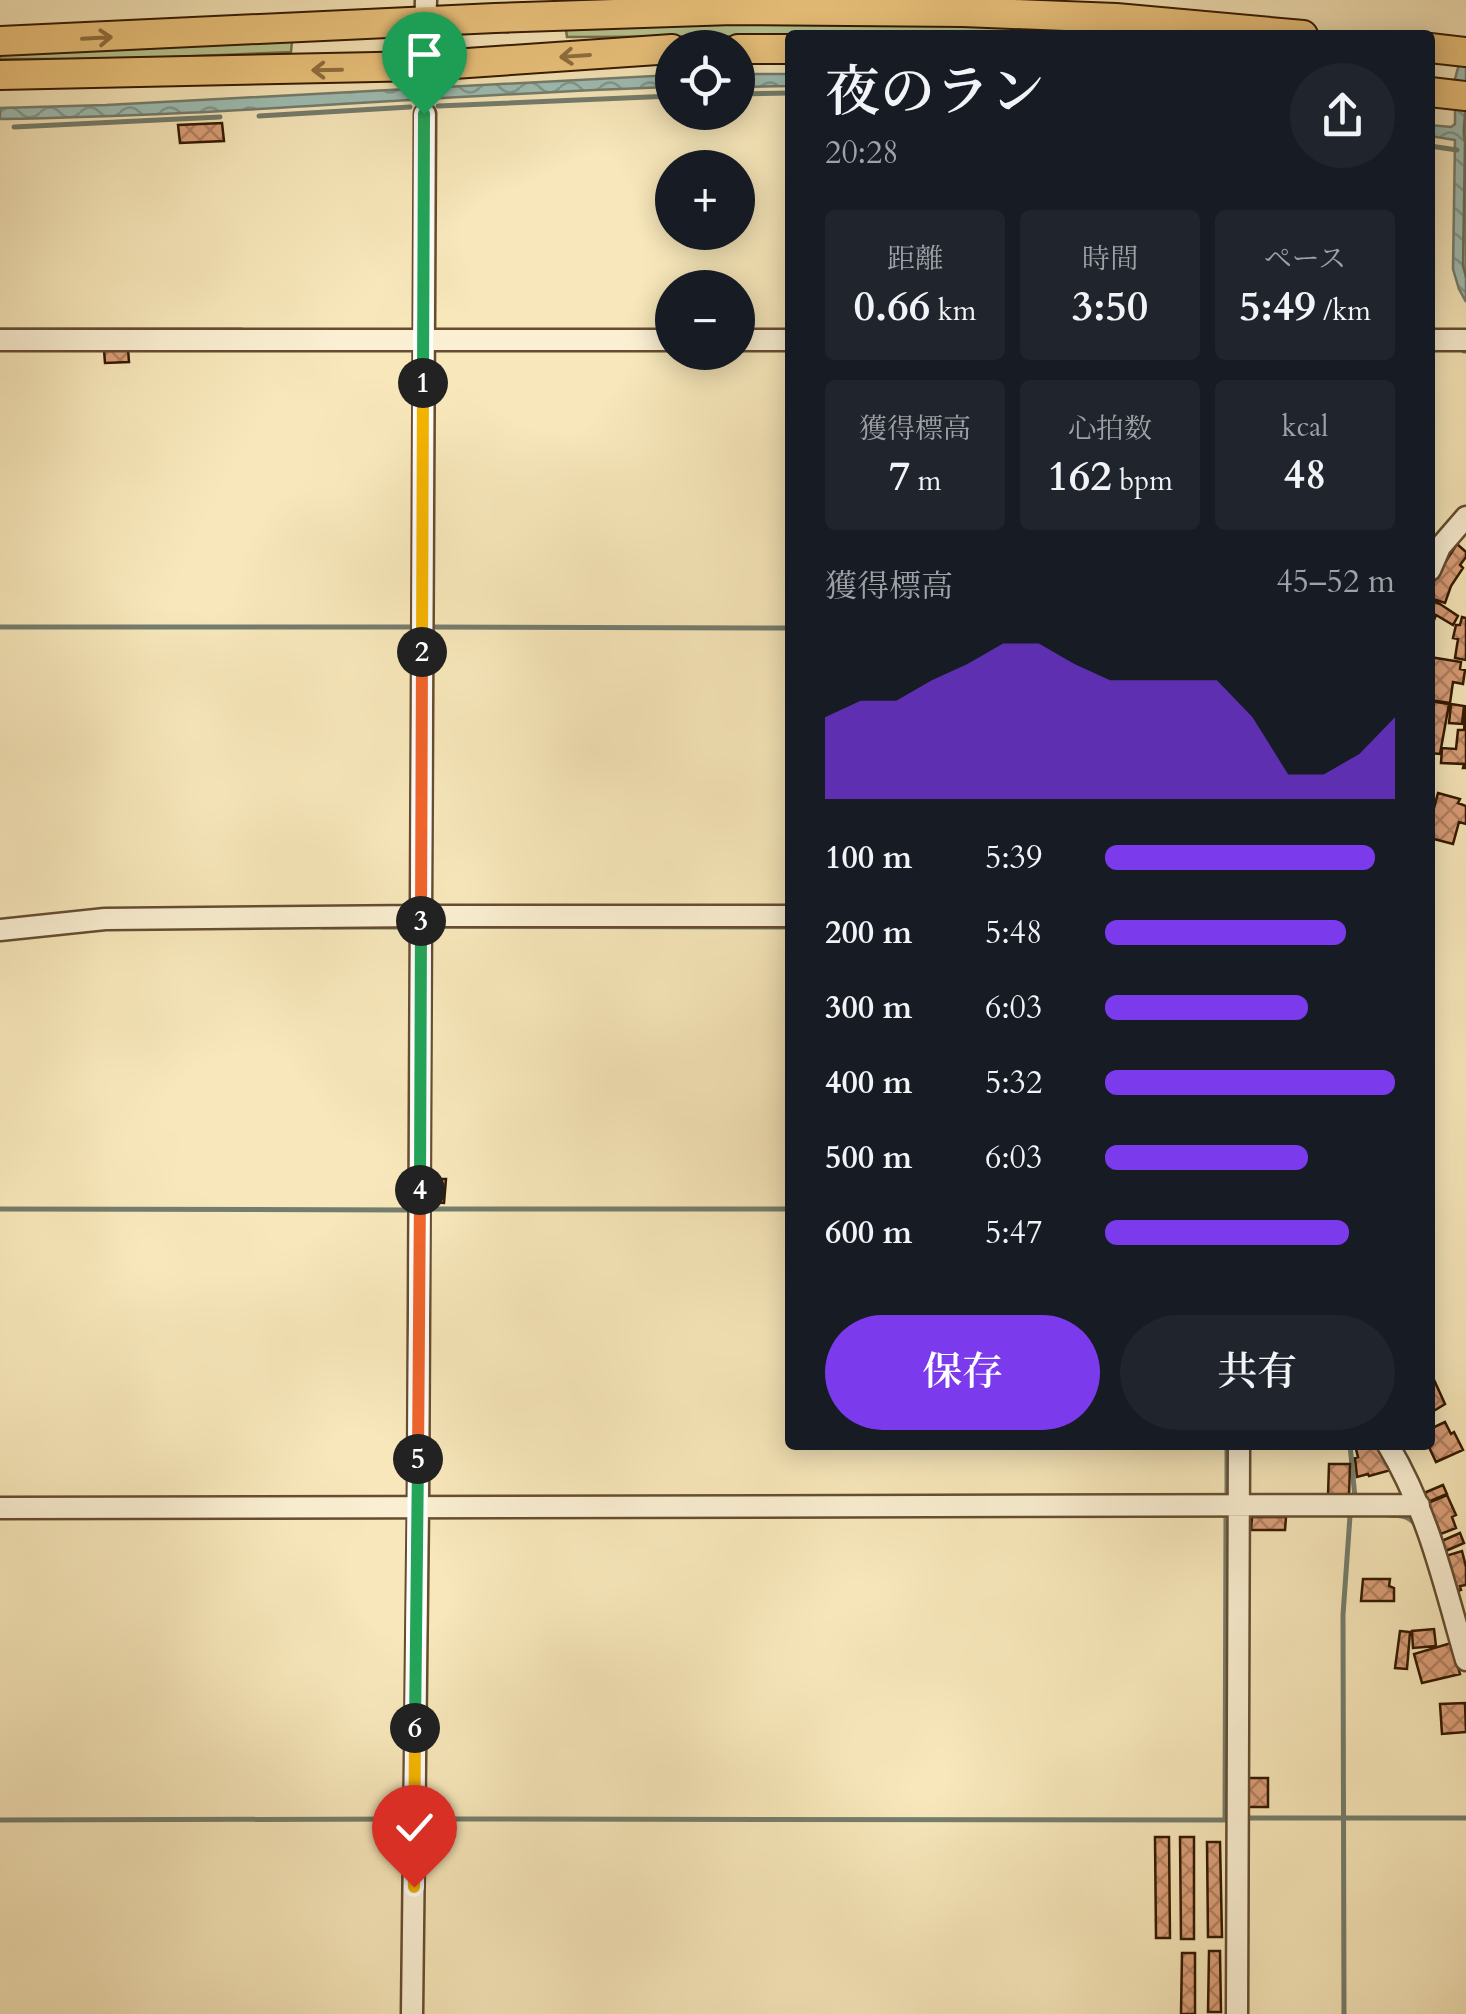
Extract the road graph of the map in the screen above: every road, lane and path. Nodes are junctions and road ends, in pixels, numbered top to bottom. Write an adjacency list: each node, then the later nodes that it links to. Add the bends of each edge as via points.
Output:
1 (1126, 9): 2 (highway); 3 (highway)
2 (426, 10): 4 (highway, one-way to 2); 10 (street)
3 (1269, 30)
4 (0, 41)
5 (755, 49): 6 (highway)
6 (785, 49)
7 (1435, 49): 9 (highway)
8 (655, 50): 10 (highway, one-way to 10)
9 (1466, 52)
10 (424, 66): 11 (highway, one-way to 11)
11 (0, 75)
12 (1435, 93): 13 (highway)
13 (1466, 96)
14 (424, 114): 16 (street)
15 (0, 340): 16 (street)
16 (423, 340): 17 (street); 24 (street)
17 (655, 340)
18 (755, 340): 19 (street)
19 (785, 340)
20 (1435, 340): 21 (street)
21 (1466, 340)
22 (1466, 517): 23 (street)
23 (1435, 558)
24 (421, 916): 25 (street); 26 (street, via 105,919); 31 (street)
25 (785, 916)
26 (0, 930)
27 (1238, 1450): 29 (street)
28 (1391, 1450): 30 (street)
29 (1238, 1505): 30 (street); 31 (street); 35 (street)
30 (1419, 1505): 33 (street)
31 (418, 1507): 32 (street); 34 (street)
32 (0, 1508)
33 (1466, 1660)
34 (412, 2014)
35 (1236, 2014)

